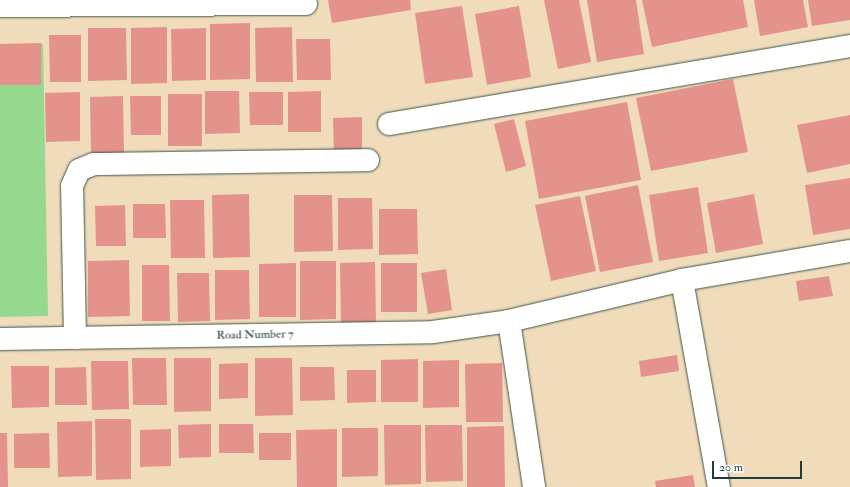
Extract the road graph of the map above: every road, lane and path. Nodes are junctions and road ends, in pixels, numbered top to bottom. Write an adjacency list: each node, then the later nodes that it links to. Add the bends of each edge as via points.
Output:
1 (306, 4): 2 (street)
2 (0, 6)
3 (850, 46): 4 (street)
4 (389, 124)
5 (368, 160): 9 (street, via 94,164 79,170 72,186)
6 (850, 251): 7 (street, Road Number 7)
7 (682, 280): 8 (street, Road Number 7); 12 (street)
8 (509, 321): 9 (street, Road Number 7, via 433,332); 11 (street)
9 (75, 338): 10 (street, Road Number 7)
10 (0, 339)
11 (534, 487)
12 (719, 487)

